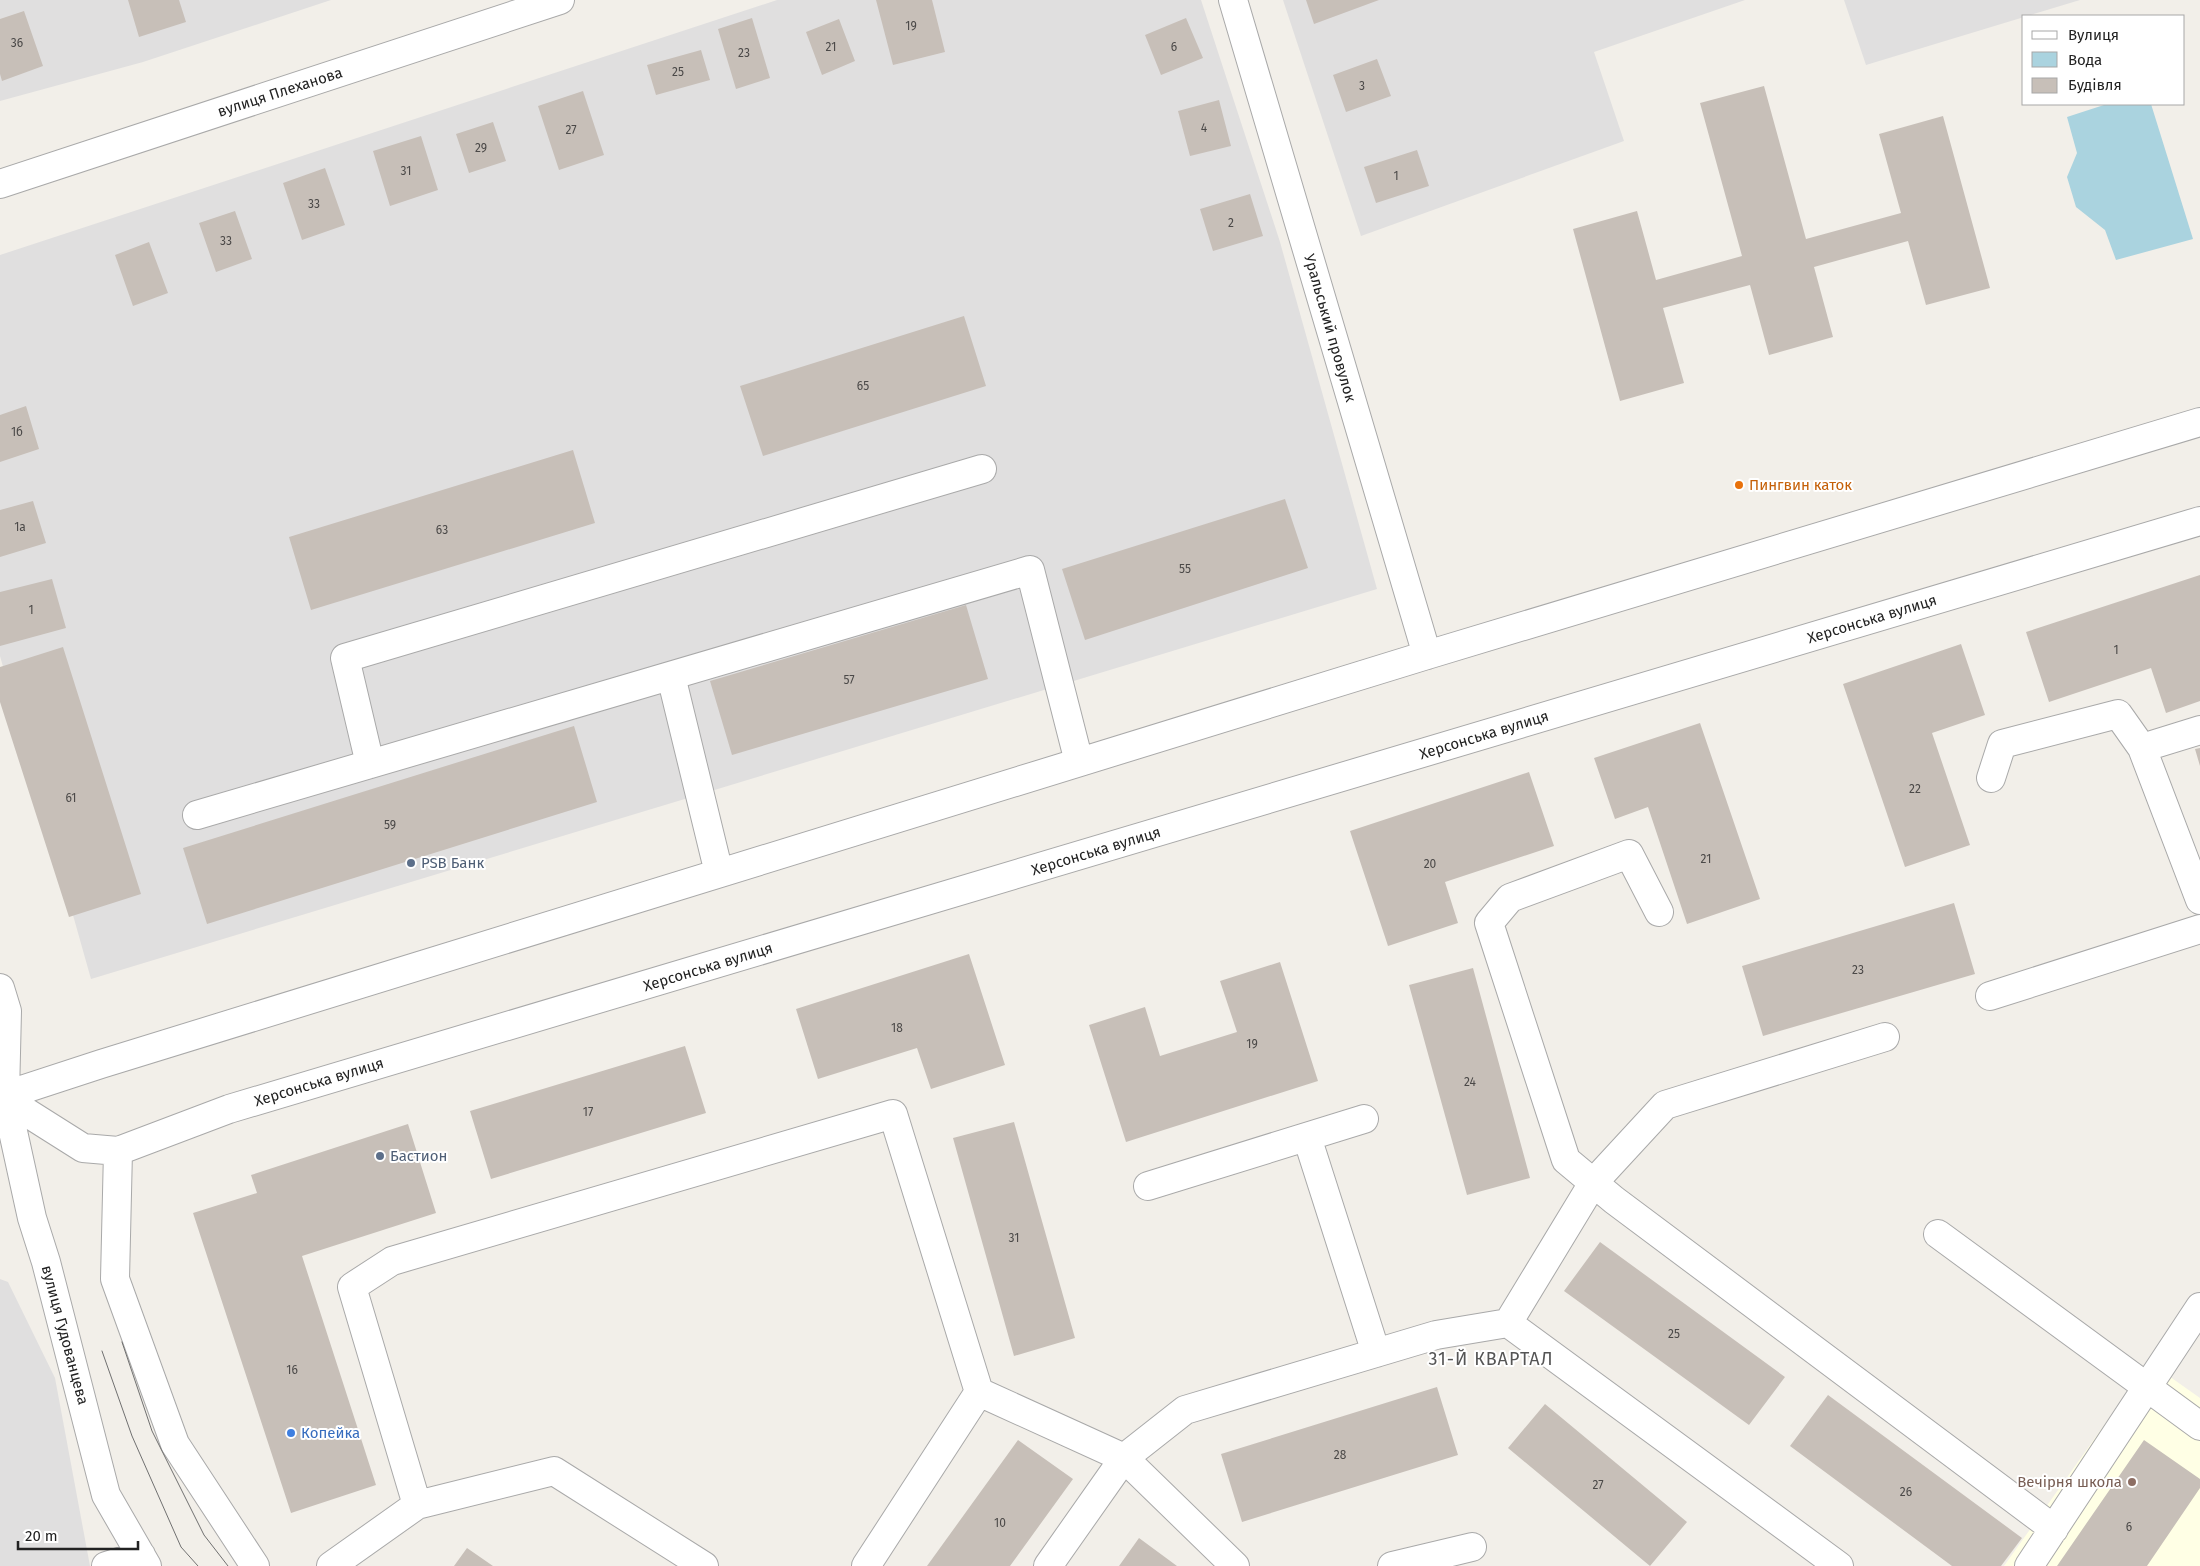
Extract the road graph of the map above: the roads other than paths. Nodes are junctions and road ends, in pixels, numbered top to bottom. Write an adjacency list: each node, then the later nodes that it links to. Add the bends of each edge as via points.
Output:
1 (560, 0): 3 (street, вулиця Плеханова)
2 (1233, 0): 7 (street, Уральський провулок)
3 (0, 184)
4 (2200, 422): 7 (street)
5 (982, 469): 12 (street, via 345,658)
6 (2200, 521): 25 (street, Херсонська вулиця, via 229,1109)
7 (1427, 655): 11 (street)
8 (671, 676): 11 (street, via 1030,570); 12 (street); 15 (street)
9 (2200, 730): 10 (street)
10 (2142, 748): 13 (street, via 2118,714 2002,744); 16 (street)
11 (1079, 762): 15 (street)
12 (370, 764): 14 (street)
13 (1991, 778)
14 (197, 815)
15 (719, 873): 22 (street)
16 (2200, 900)
17 (1659, 912): 26 (street, via 1629,854 1510,898 1489,923 1566,1160)
18 (2200, 929): 20 (street)
19 (0, 988): 22 (street, вулиця Гудованцева, via 7,1011)
20 (1990, 996)
21 (1885, 1037): 26 (street, via 1665,1105)
22 (3, 1096): 25 (street, Херсонська вулиця, via 82,1148); 39 (street, вулиця Гудованцева, via 106,1495)
23 (1364, 1119): 24 (street)
24 (1308, 1137): 27 (street); 31 (street)
25 (118, 1151): 41 (street, via 114,1279 175,1444)
26 (1593, 1182): 30 (street); 37 (street)
27 (1148, 1186)
28 (1938, 1234): 32 (street)
29 (2200, 1307): 32 (street)
30 (1508, 1323): 31 (street, via 1436,1335); 48 (street)
31 (1376, 1353): 35 (street, via 1185,1410)
32 (2146, 1387): 34 (street); 37 (street)
33 (979, 1392): 35 (street); 36 (street, via 893,1114 392,1261 352,1288); 44 (street)
34 (2200, 1426)
35 (1124, 1458): 45 (street); 46 (street)
36 (417, 1505): 42 (street); 43 (street, via 554,1471)
37 (2054, 1529): 49 (street)
38 (1472, 1547): 47 (street)
39 (144, 1560): 40 (street)
40 (106, 1566)
41 (255, 1566)
42 (331, 1566)
43 (704, 1566)
44 (866, 1566)
45 (1048, 1566)
46 (1235, 1566)
47 (1392, 1566)
48 (1839, 1566)
49 (2030, 1566)

